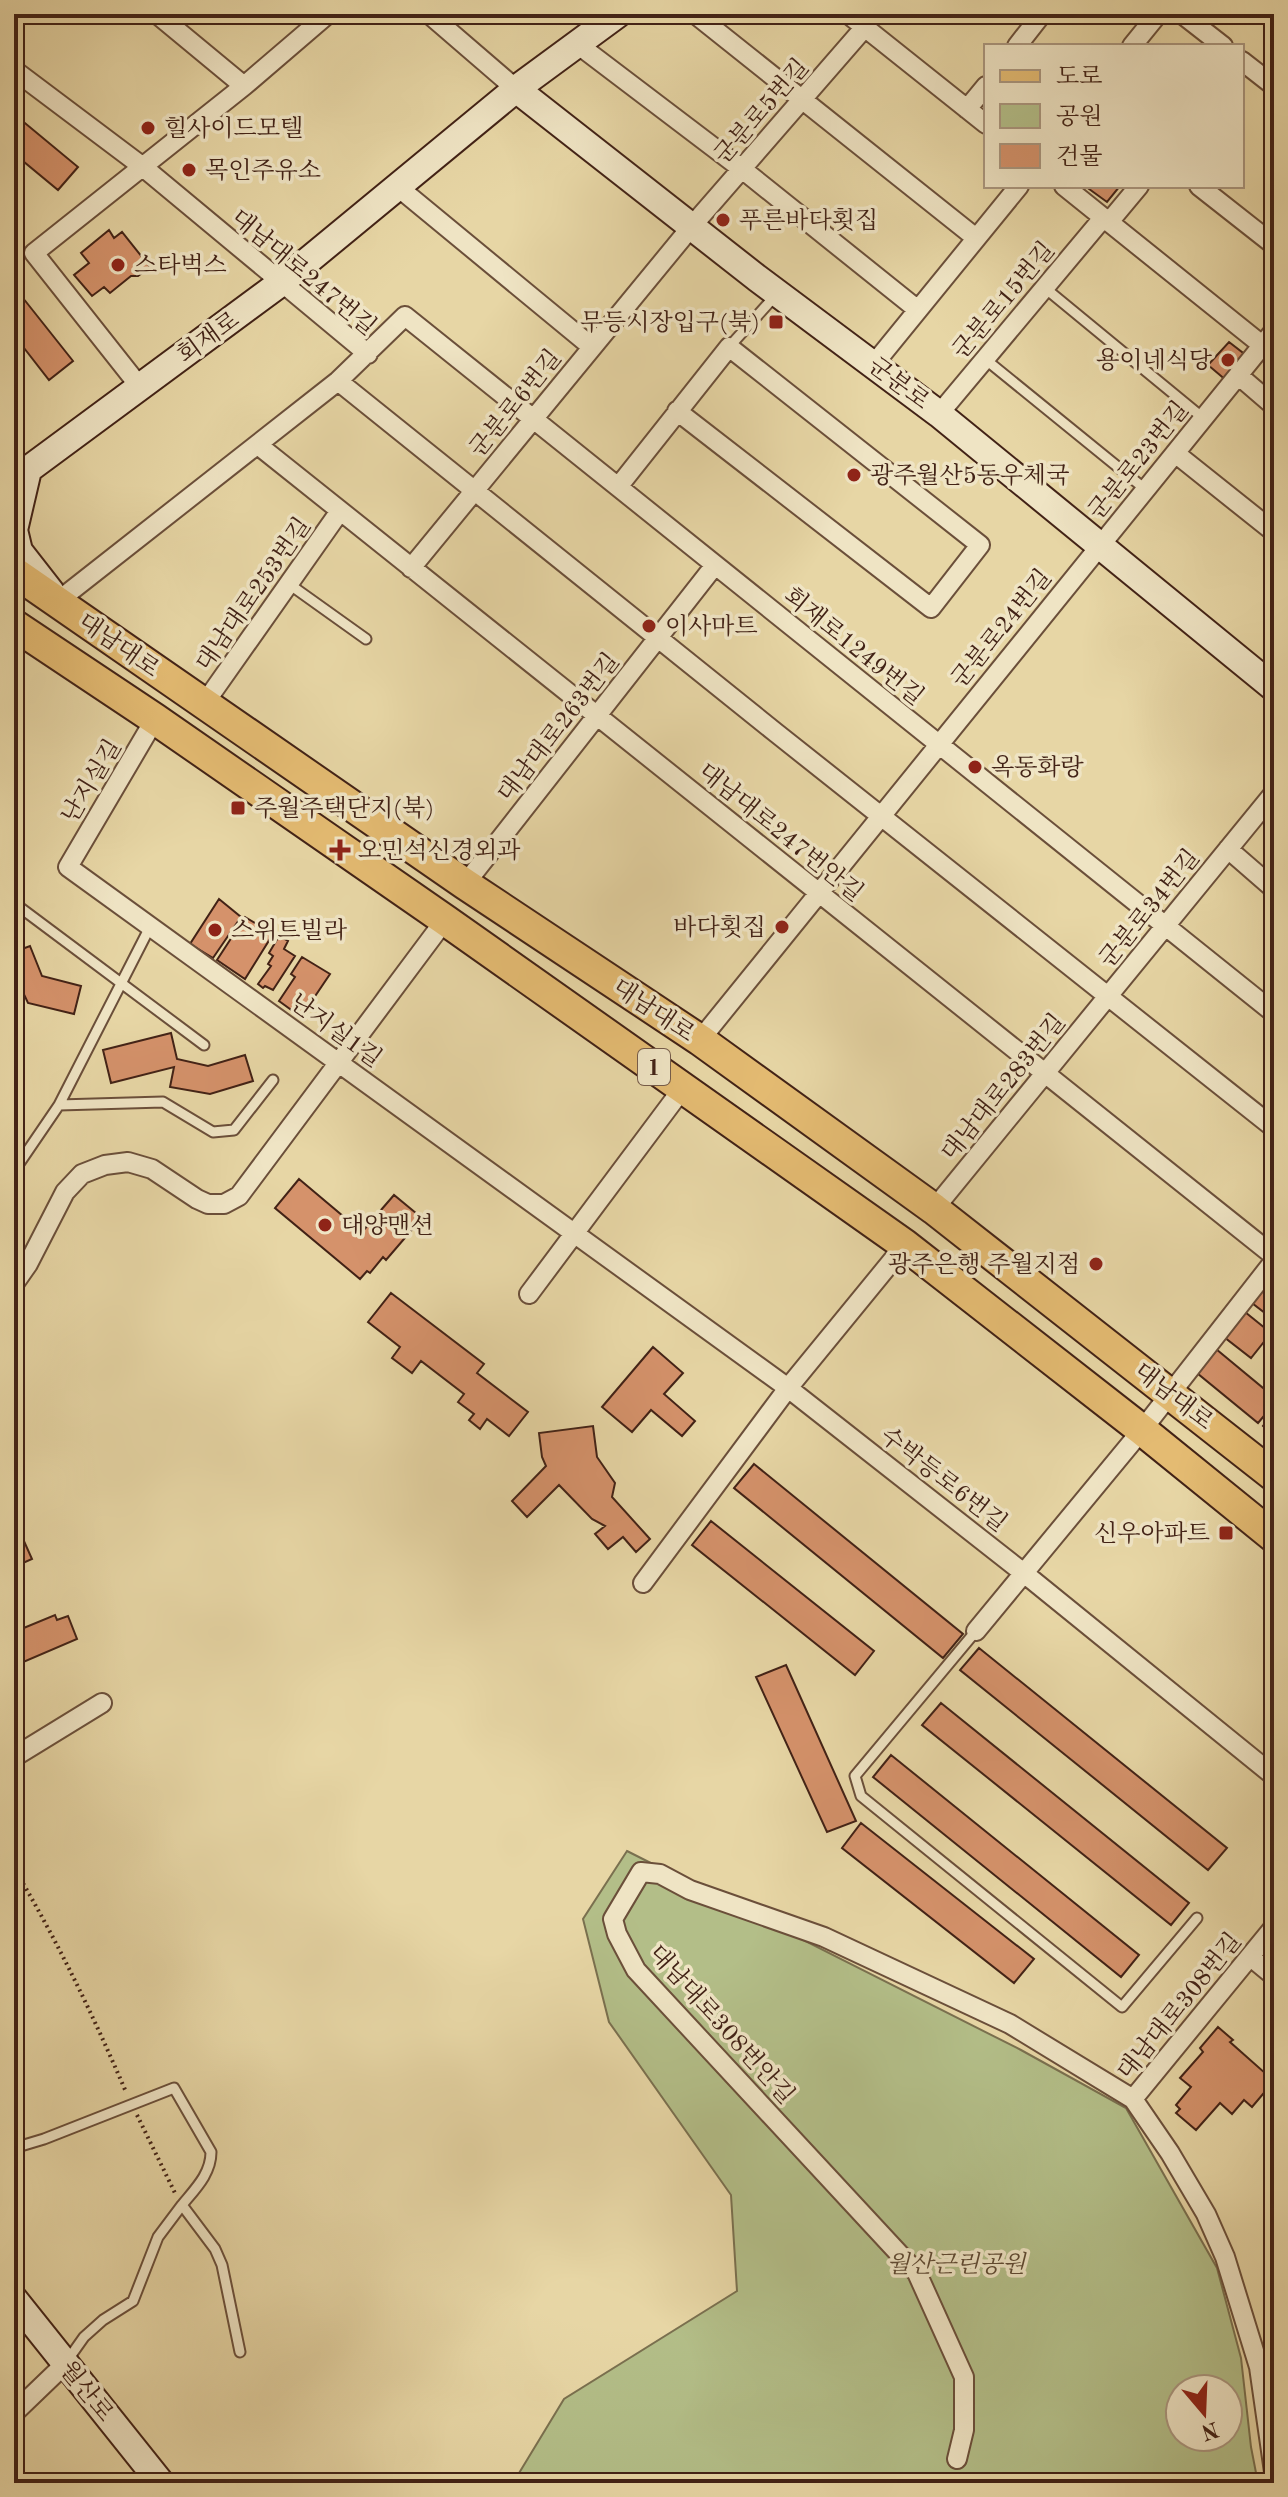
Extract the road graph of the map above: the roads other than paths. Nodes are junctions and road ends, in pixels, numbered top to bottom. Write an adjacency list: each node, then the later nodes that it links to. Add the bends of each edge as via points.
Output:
1 (157, 14): 17 (street)
2 (328, 14): 17 (street)
3 (429, 14): 20 (street)
4 (618, 14): 11 (street, 회재로)
5 (695, 14): 21 (street)
6 (848, 14): 10 (street)
7 (1042, 14): 12 (street)
8 (1158, 14): 13 (street)
9 (1182, 14): 14 (street)
10 (865, 27): 21 (street, 군분로5번길); 22 (street)
11 (576, 43): 20 (street, 회재로); 25 (street)
12 (1019, 44)
13 (1134, 44)
14 (1220, 44)
15 (1244, 63): 18 (street)
16 (14, 70): 24 (street, 대남대로247번길)
17 (244, 86): 24 (street)
18 (1274, 86)
19 (984, 88): 22 (street)
20 (516, 89): 26 (street, 회재로); 32 (street, 군분로)
21 (802, 100): 25 (street, 군분로5번길); 33 (street)
22 (967, 109): 23 (street)
23 (984, 122)
24 (143, 167): 35 (street, 대남대로247번길); 47 (street, via 34,253)
25 (742, 169): 32 (street, 군분로5번길); 38 (street)
26 (398, 187): 35 (street, 회재로); 40 (street, 군분로6번길)
27 (1017, 188): 33 (street)
28 (1066, 188): 31 (street)
29 (1137, 188): 31 (street, 군분로15번길)
30 (1202, 188): 34 (street)
31 (1106, 220): 36 (street, 군분로15번길); 39 (street)
32 (692, 226): 37 (street, 군분로); 40 (street, 군분로6번길)
33 (976, 238): 38 (street)
34 (1274, 245)
35 (282, 282): 42 (street, 대남대로247번길); 47 (street, 회재로)
36 (1045, 288): 43 (street, 군분로15번길); 51 (lane)
37 (777, 293): 41 (lane); 44 (street, 군분로)
38 (918, 310): 44 (street)
39 (1268, 338): 45 (street, 군분로23번길)
40 (592, 347): 52 (street, 군분로6번길)
41 (729, 347): 49 (street); 49 (street, via 980,545 931,608)
42 (368, 354): 46 (street, 대남대로247번길); 52 (street, 회재로1249번길, via 405,316)
43 (985, 359): 50 (street, 군분로15번길); 57 (lane)
44 (874, 364): 50 (street, 군분로)
45 (1238, 375): 48 (street); 51 (street, 군분로23번길)
46 (338, 381): 53 (street, 대남대로247번길); 58 (street, 군분로6번길)
47 (140, 387): 55 (street, 회재로)
48 (1274, 406)
49 (677, 411): 56 (street)
50 (939, 414): 61 (street, 군분로)
51 (1203, 418): 54 (street, 군분로23번길)
52 (533, 419): 56 (street, 회재로1249번길); 58 (street, 군분로6번길)
53 (258, 445): 59 (street, 대남대로247번안길); 66 (street, 대남대로247번길)
54 (1175, 453): 57 (street, 군분로23번길); 60 (street)
55 (21, 475): 66 (street, via 14,530 19,551)
56 (618, 487): 62 (street, 회재로1249번길)
57 (1145, 489): 61 (street, 군분로23번길)
58 (476, 490): 63 (street, 군분로6번길); 68 (street)
59 (340, 511): 63 (street, 대남대로247번안길); 65 (street, 대남대로253번길)
60 (1274, 532)
61 (1099, 545): 70 (street, 군분로); 74 (street, 군분로24번길)
62 (715, 565): 68 (street, 대남대로263번길); 74 (street, 회재로1249번길)
63 (411, 568): 72 (street, 대남대로247번안길)
64 (14, 572): 66 (main road, 대남대로 / 1)
65 (289, 584): 69 (lane); 71 (street, 대남대로253번길)
66 (58, 601): 71 (main road, 대남대로 / 1)
67 (14, 625): 73 (main road, 대남대로 / 1)
68 (658, 638): 72 (street, 대남대로263번길); 76 (street)
69 (366, 639)
70 (1274, 688)
71 (204, 704): 79 (main road, 대남대로 / 1)
72 (597, 716): 79 (street, 대남대로263번길); 81 (street, 대남대로247번안길)
73 (155, 719): 78 (street, 난지실길); 83 (main road, 대남대로 / 1)
74 (939, 744): 76 (street, 군분로24번길); 85 (street, 회재로1249번길)
75 (1274, 793): 77 (street, 군분로34번길)
76 (880, 816): 81 (street, 군분로24번길); 87 (street, 군분로34번길)
77 (1228, 849): 80 (street, 군분로34번길); 85 (street, 군분로34번길)
78 (68, 867): 84 (street, 난지실1길)
79 (465, 884): 89 (main road, 대남대로 / 1)
80 (1274, 889)
81 (819, 893): 89 (street, 군분로24번길); 92 (street, 대남대로247번안길)
82 (14, 903): 86 (lane)
83 (445, 920): 91 (street); 94 (main road, 대남대로 / 1)
84 (151, 925): 86 (lane); 91 (street, 난지실1길)
85 (1165, 926): 87 (street, 군분로34번길); 88 (street, 회재로1249번길)
86 (120, 982): 90 (lane); 95 (lane)
87 (1108, 996): 92 (street, 대남대로283번길); 96 (street)
88 (1274, 1013)
89 (700, 1040): 98 (main road, 대남대로 / 1)
90 (204, 1045)
91 (340, 1063): 99 (street, 난지실1길); 102 (street, via 239,1196 208,1204 152,1169 128,1162 105,1165 82,1174 65,1192)
92 (1045, 1073): 98 (street, 대남대로283번길); 101 (street, 대남대로247번안길)
93 (273, 1080): 95 (lane, via 234,1130 213,1132 163,1102)
94 (683, 1088): 99 (street); 100 (main road, 대남대로 / 1)
95 (59, 1105): 97 (lane)
96 (1274, 1128)
97 (14, 1171)
98 (934, 1209): 105 (main road, 대남대로 / 1)
99 (575, 1233): 103 (street); 104 (street, 수박등로6번길)
100 (905, 1245): 104 (street); 106 (main road, 대남대로 / 1)
101 (1274, 1258): 105 (street)
102 (14, 1284)
103 (529, 1294)
104 (788, 1388): 109 (street, 수박등로6번길); 110 (street)
105 (1171, 1394): 106 (street); 107 (main road, 대남대로 / 1)
106 (1142, 1430): 108 (main road, 대남대로 / 1); 109 (street)
107 (1274, 1476)
108 (1274, 1537)
109 (1025, 1574): 111 (street); 114 (street, 수박등로6번길)
110 (643, 1583)
111 (976, 1631): 115 (lane, via 855,1776 861,1796 1122,2007)
112 (102, 1703): 113 (street)
113 (14, 1757)
114 (1274, 1776)
115 (1197, 1918)
116 (1274, 1927): 117 (street, 대남대로308번길)
117 (1251, 1957): 118 (street); 119 (street, 대남대로308번길)
118 (1274, 1976)
119 (1133, 2099): 126 (street, 대남대로308번안길, via 1010,2024 824,1937 690,1890 660,1874 641,1872 619,1906 613,1919 636,1970 917,2273 964,2377 964,2430); 127 (street, 대남대로308번길, via 1206,2214 1225,2257 1259,2367)
120 (14, 2148): 121 (lane, via 174,2088 210,2149 208,2172)
121 (182, 2205): 123 (lane, via 222,2265); 124 (lane, via 158,2237 133,2301 84,2337)
122 (14, 2299): 124 (street, 월산로)
123 (240, 2352)
124 (65, 2364): 125 (street); 128 (street, 월산로)
125 (14, 2413)
126 (957, 2459)
127 (1274, 2472)
128 (161, 2483)

